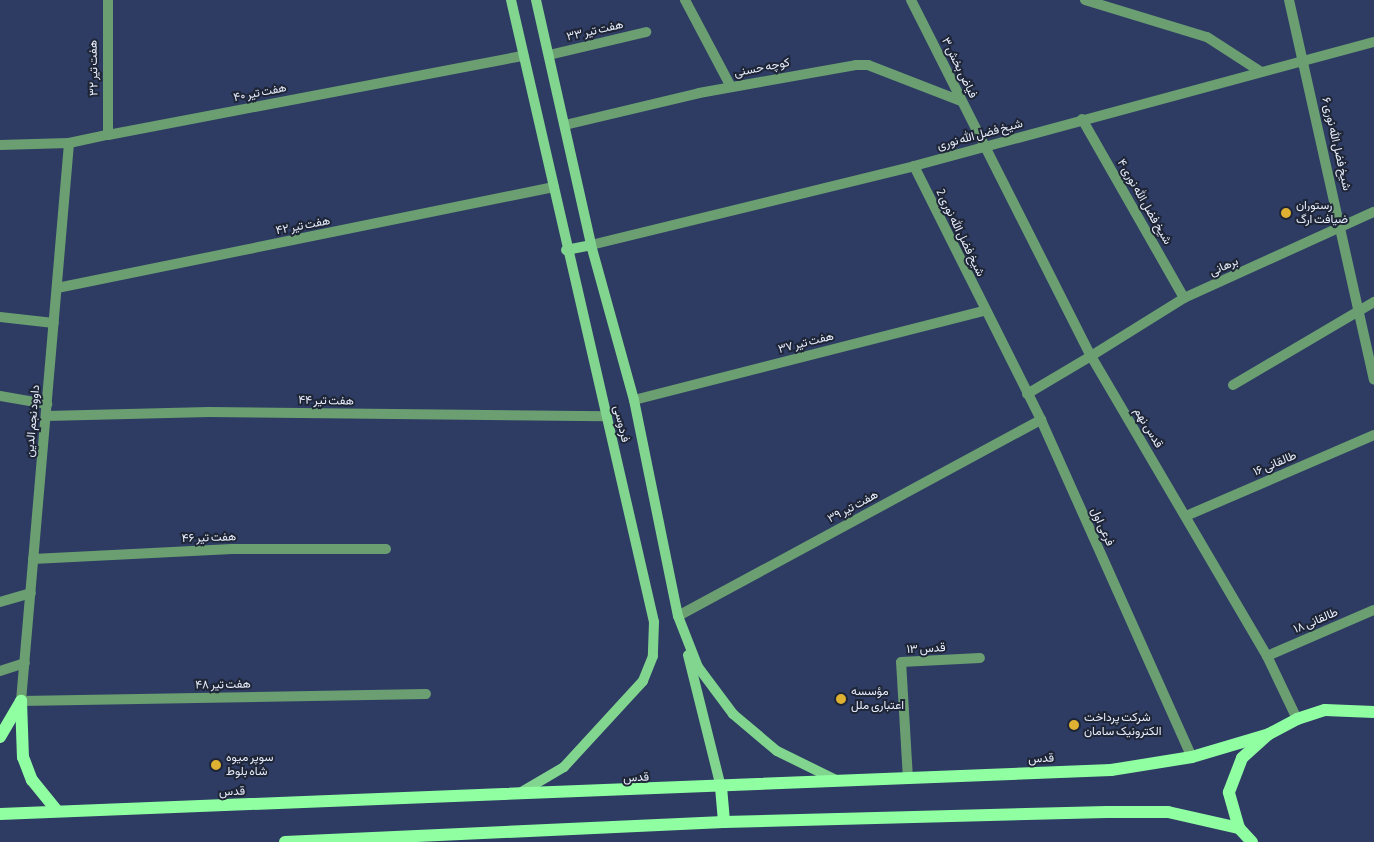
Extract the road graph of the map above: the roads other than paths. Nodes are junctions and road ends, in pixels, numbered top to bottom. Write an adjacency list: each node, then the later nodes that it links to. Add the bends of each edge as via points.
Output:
1 (108, 0): 19 (street, هفت تیر ۳۲)
2 (511, 0): 12 (main road, فردوسی)
3 (536, 0): 11 (main road, فردوسی)
4 (685, 0): 15 (street)
5 (911, 0): 16 (street, فیاض بخش ۳)
6 (1085, 0): 8 (street)
7 (1289, 0): 13 (street, شیخ فضل الله نوری ۶)
8 (1108, 3): 14 (street, via 1207,37)
9 (646, 32): 11 (street, هفت تیر ۳۳)
10 (1374, 42): 13 (street, شیخ فضل الله نوری)
11 (548, 55): 18 (main road, فردوسی)
12 (524, 56): 19 (street, هفت تیر ۴۰); 24 (main road, فردوسی)
13 (1303, 61): 14 (street, شیخ فضل الله نوری); 26 (street, شیخ فضل الله نوری ۶)
14 (1260, 72): 17 (street, شیخ فضل الله نوری)
15 (731, 87): 16 (street, کوچه حسنی, via 868,65); 18 (street, کوچه حسنی)
16 (962, 101): 22 (street, فیاض بخش ۳)
17 (1082, 119): 22 (street, شیخ فضل الله نوری); 30 (street, شیخ فضل الله نوری ۴)
18 (565, 125): 27 (main road, فردوسی)
19 (108, 135): 20 (street, هفت تیر ۴۰)
20 (69, 143): 21 (street, هفت تیر ۴۰); 29 (street, داوود نجم الدین)
21 (0, 145)
22 (983, 147): 23 (street, شیخ فضل الله نوری); 36 (street, قدس نهم)
23 (914, 166): 27 (street, شیخ فضل الله نوری); 32 (street, شیخ فضل الله نوری 2)
24 (554, 187): 28 (main road, فردوسی); 29 (street, هفت تیر ۴۲)
25 (1374, 212): 26 (street, برهانی)
26 (1343, 228): 30 (street, برهانی); 33 (street, شیخ فضل الله نوری ۶)
27 (591, 245): 28 (main road); 41 (main road, فردوسی)
28 (566, 250): 44 (main road, فردوسی)
29 (57, 288): 35 (street, داوود نجم الدین)
30 (1184, 298): 36 (street, برهانی)
31 (1374, 302): 33 (street)
32 (984, 310): 39 (street, فرعی اول); 41 (street, هفت تیر ۳۷)
33 (1356, 312): 37 (street, شیخ فضل الله نوری ۶); 38 (street)
34 (0, 317): 35 (street)
35 (54, 323): 42 (street, داوود نجم الدین)
36 (1091, 356): 39 (street, برهانی); 47 (street, قدس نهم)
37 (1374, 380)
38 (1233, 385)
39 (1027, 394): 45 (street, فرعی اول)
40 (0, 396): 42 (street)
41 (634, 400): 53 (main road, فردوسی)
42 (47, 404): 43 (street, داوود نجم الدین)
43 (46, 416): 44 (street, هفت تیر ۴۴, via 209,412); 49 (street, داوود نجم الدین)
44 (607, 416): 68 (main road, فردوسی, via 654,622 653,656 643,681 564,767)
45 (1041, 420): 53 (street, هفت تیر ۳۹); 64 (street, فرعی اول)
46 (1374, 435): 47 (street, طالقانی ۱۶)
47 (1186, 516): 54 (street, قدس نهم)
48 (386, 549): 49 (street, هفت تیر ۴۶, via 232,549)
49 (34, 559): 50 (street, داوود نجم الدین)
50 (31, 593): 51 (street); 56 (street, داوود نجم الدین)
51 (0, 602)
52 (1374, 610): 54 (street, طالقانی ۱۸)
53 (678, 616): 66 (main road, فردوسی, via 698,667 733,714 777,751); 67 (main road, فردوسی)
54 (1267, 656): 61 (street, قدس نهم)
55 (980, 658): 65 (street, قدس ۱۳, via 901,662)
56 (25, 663): 57 (street); 59 (street, داوود نجم الدین)
57 (0, 672)
58 (426, 694): 59 (street, هفت تیر ۴۸)
59 (21, 702): 63 (main road); 69 (main road, via 23,757 32,780)
60 (1374, 712): 61 (main road, via 1325,710)
61 (1297, 719): 62 (main road)
62 (1269, 734): 64 (main road, قدس); 72 (main road, via 1242,758 1234,774 1229,792)
63 (0, 737)
64 (1192, 757): 65 (main road, قدس, via 1111,770)
65 (908, 779): 66 (main road, قدس)
66 (842, 782): 67 (main road, قدس)
67 (721, 788): 68 (main road, قدس); 71 (main road)
68 (512, 797): 69 (main road, قدس)
69 (56, 810): 70 (main road, قدس)
70 (0, 814)
71 (724, 822): 72 (main road, via 1168,812); 73 (main road)
72 (1240, 828): 76 (main road)
73 (462, 838): 74 (main road)
74 (358, 840): 75 (main road)
75 (286, 842)
76 (1252, 842)

